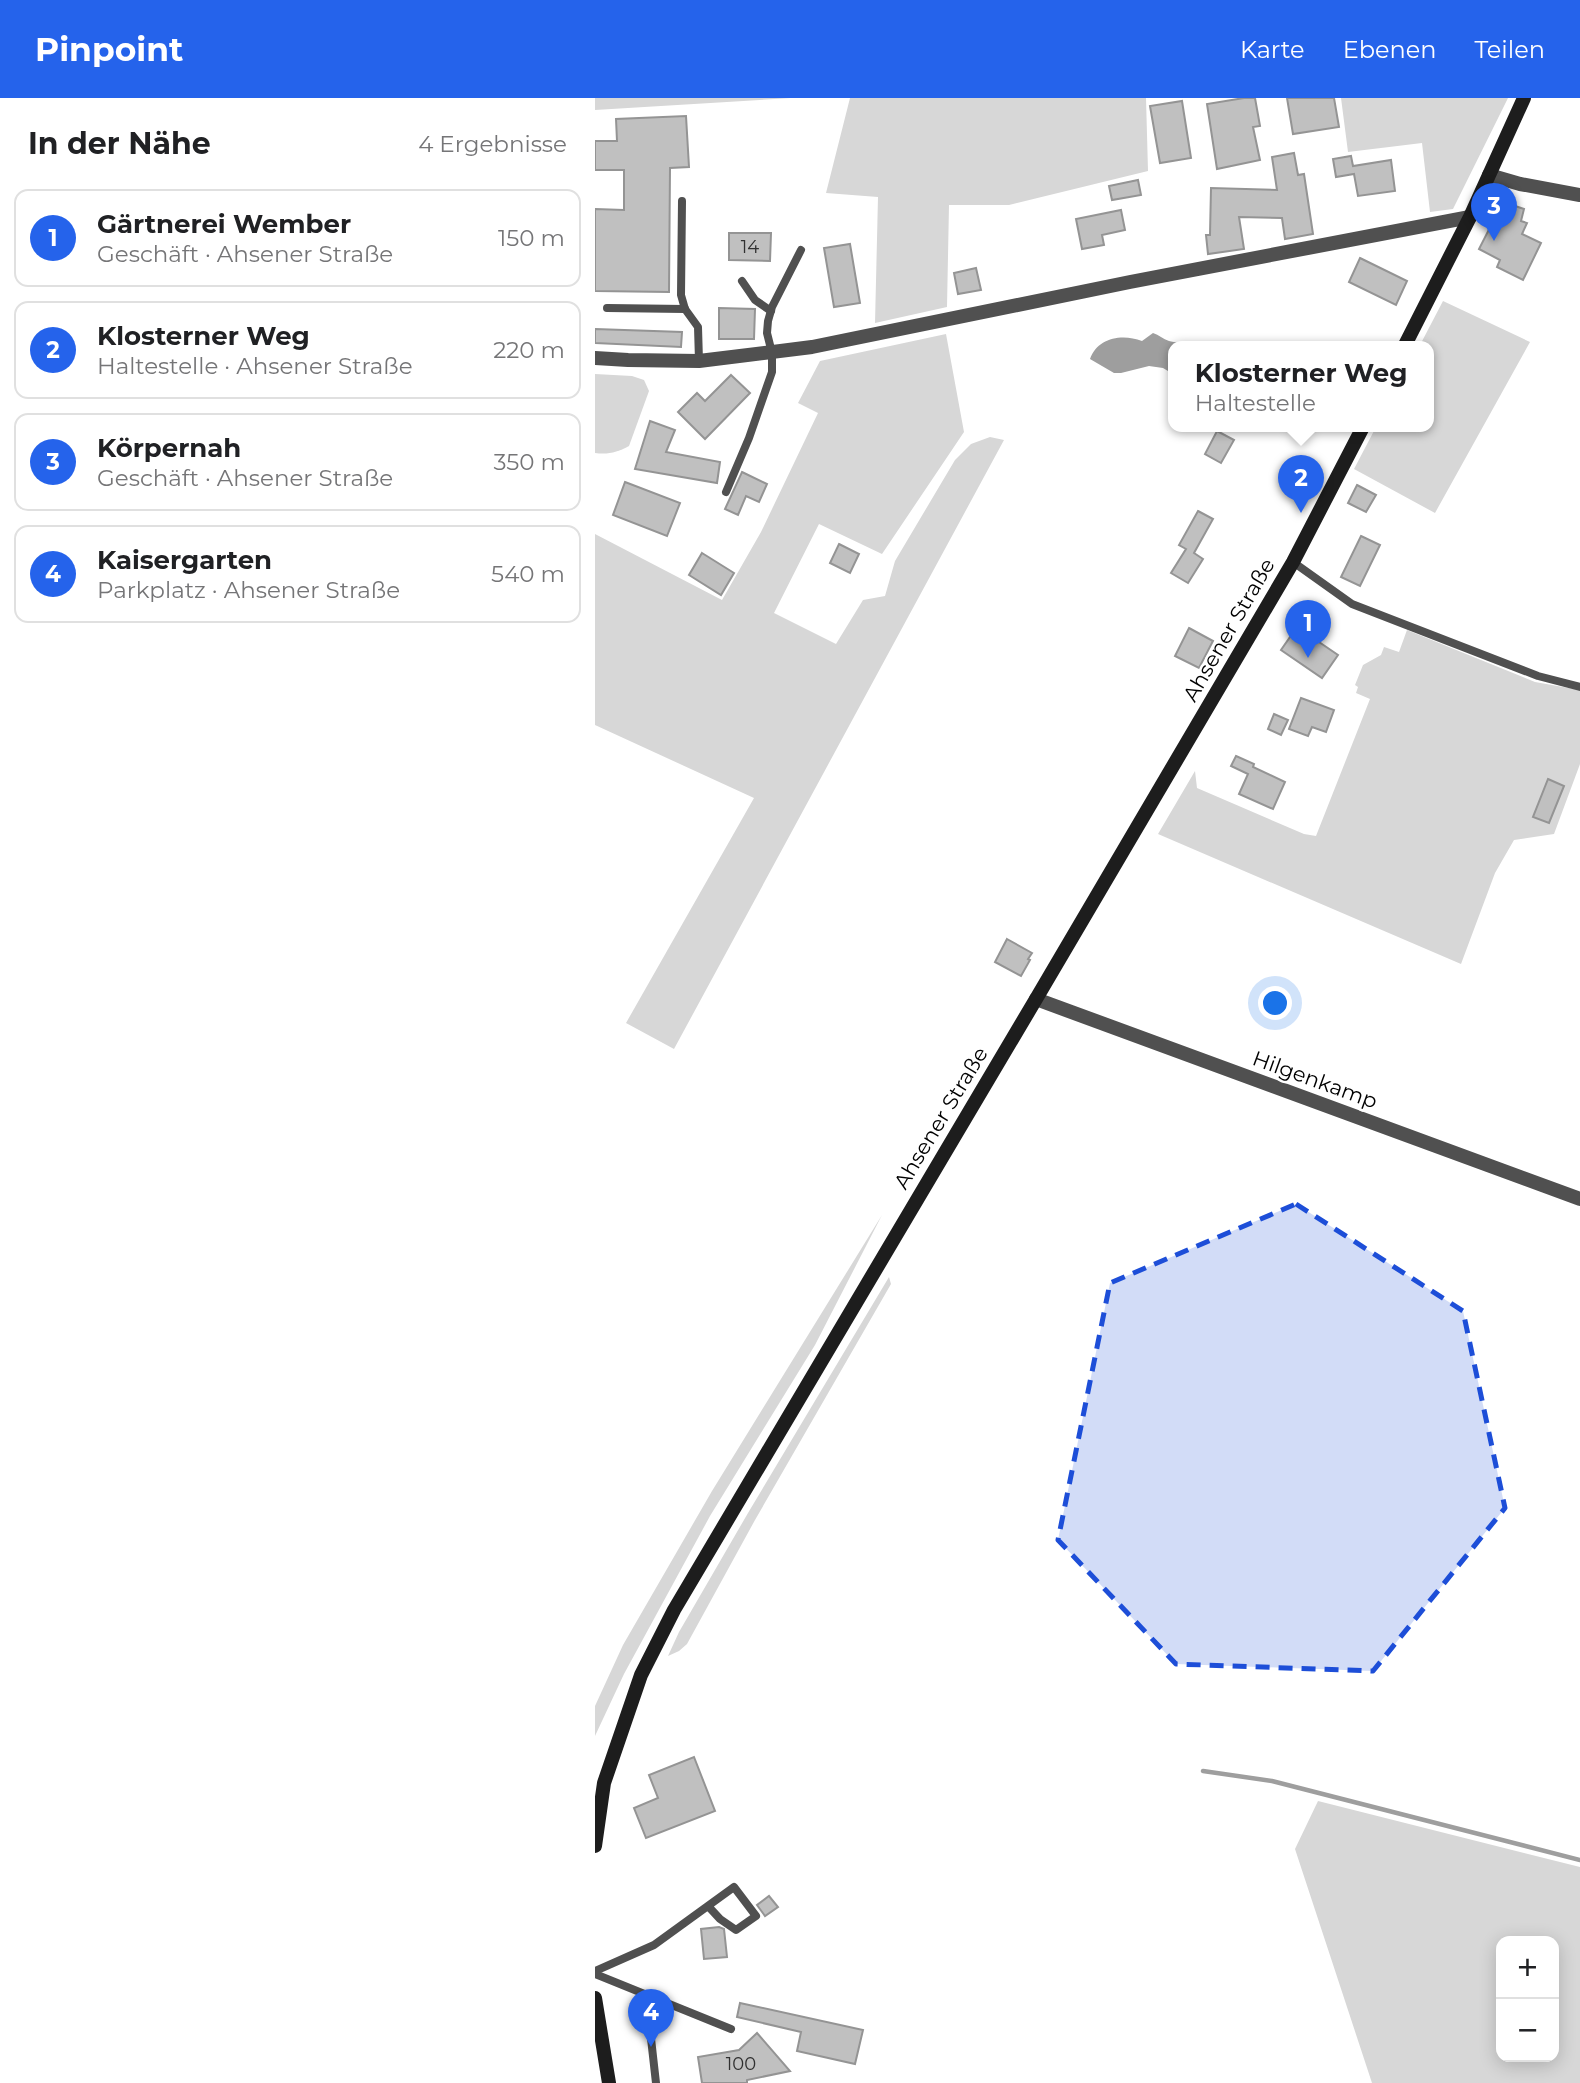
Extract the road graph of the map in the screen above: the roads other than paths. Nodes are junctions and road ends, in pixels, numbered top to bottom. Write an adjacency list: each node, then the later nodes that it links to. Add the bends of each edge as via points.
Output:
1 (1524, 98): 2 (main road)
2 (1489, 175): 3 (street); 5 (main road)
3 (1580, 195)
4 (682, 201): 9 (lane, via 681,295)
5 (1470, 217): 11 (main road); 12 (street)
6 (801, 250): 10 (lane)
7 (742, 281): 10 (lane, via 755,300)
8 (607, 308): 9 (lane)
9 (685, 309): 14 (lane, via 698,327)
10 (771, 311): 12 (lane, via 767,333)
11 (1407, 341)
12 (772, 353): 14 (street); 16 (lane, via 772,372)
13 (595, 358): 14 (street)
14 (699, 361)
15 (1360, 432): 17 (main road, Ahsener Straße)
16 (726, 492)
17 (1293, 562): 18 (lane, via 1352,604 1538,676); 19 (main road, Ahsener Straße)
18 (1580, 687)
19 (1036, 999): 20 (street, Hilgenkamp); 21 (main road, Ahsener Straße, via 674,1610 641,1675 604,1783)
20 (1580, 1199)
21 (595, 1846)
22 (708, 1906): 22 (lane, via 734,1887 756,1916 736,1930); 23 (lane, via 654,1945)
23 (595, 1973): 24 (lane)
24 (646, 1994): 26 (lane); 28 (lane)
25 (595, 1998): 27 (main road)
26 (731, 2029)
27 (610, 2083)
28 (656, 2083)

